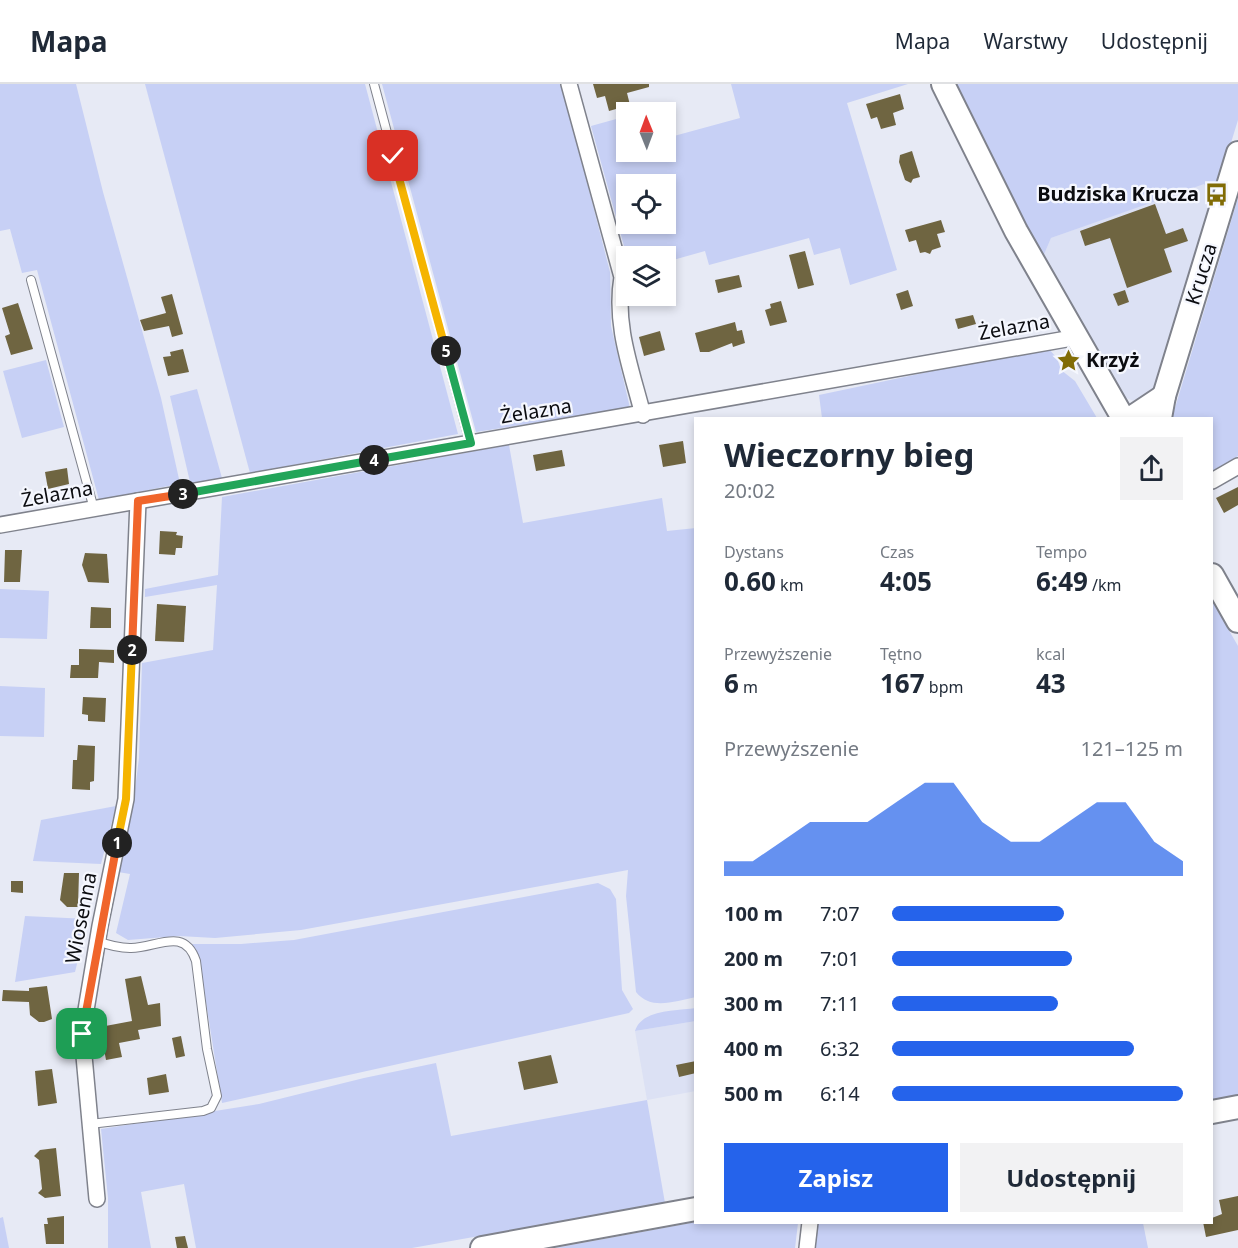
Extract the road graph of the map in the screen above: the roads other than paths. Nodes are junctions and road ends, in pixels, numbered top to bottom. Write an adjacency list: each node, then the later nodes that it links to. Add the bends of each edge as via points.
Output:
1 (374, 84): 11 (lane)
2 (569, 84): 8 (street, via 622,277 618,308 621,332)
3 (944, 84): 6 (street, via 1016,231)
4 (1238, 153): 7 (street, Krucza)
5 (31, 280): 15 (lane)
6 (1078, 337): 8 (street, Żelazna); 9 (street)
7 (1160, 412): 10 (street, Krucza)
8 (643, 415): 11 (street, Żelazna)
9 (1122, 417)
10 (1136, 417)
11 (471, 443): 14 (street, Żelazna)
12 (1238, 466): 13 (street)
13 (1213, 480)
14 (138, 501): 15 (street, Żelazna); 19 (street, Wiosenna, via 126,799)
15 (94, 509): 16 (street, Żelazna)
16 (0, 525)
17 (1213, 577): 18 (street)
18 (1238, 621)
19 (97, 941): 22 (street, Wiosenna, via 82,1034); 22 (lane, via 132,948 179,942 192,950 217,1096 211,1108 203,1111)
20 (1238, 1107): 21 (street)
21 (1213, 1112)
22 (88, 1125): 23 (street, Wiosenna)
23 (97, 1199)
24 (694, 1209): 26 (street)
25 (810, 1224): 27 (street)
26 (483, 1248)
27 (807, 1248)

